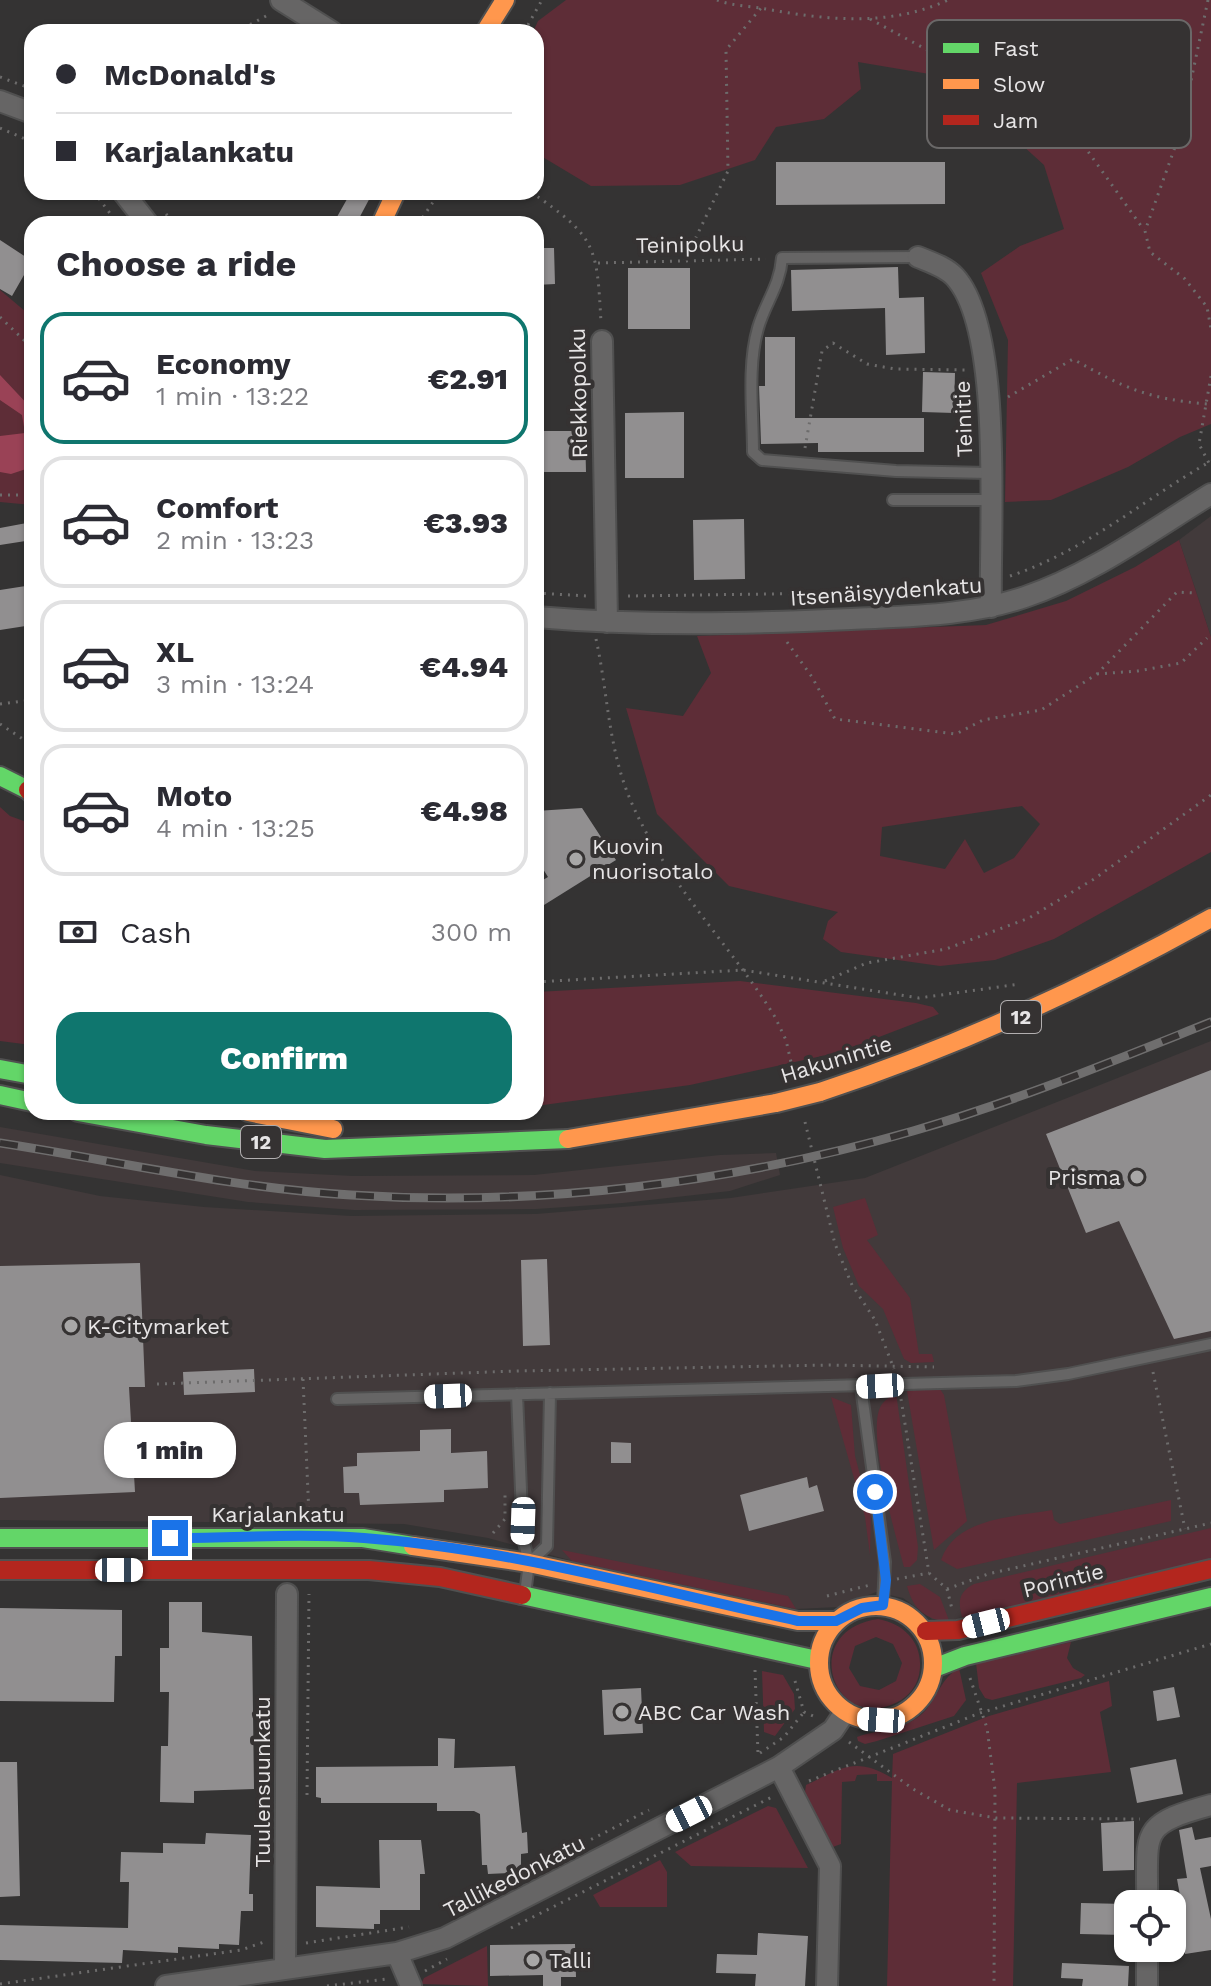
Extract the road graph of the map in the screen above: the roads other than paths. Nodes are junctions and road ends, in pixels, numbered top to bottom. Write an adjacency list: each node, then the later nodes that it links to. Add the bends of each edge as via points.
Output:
1 (505, 0): 4 (main road)
2 (284, 2): 3 (street)
3 (319, 24)
4 (490, 24)
5 (0, 101): 6 (street)
6 (24, 110)
7 (129, 200): 8 (street)
8 (142, 216)
9 (918, 257): 11 (street, Teinitie, via 955,276 974,314 986,370); 11 (lane, via 782,258 781,280 758,328 753,452 762,460)
10 (602, 341): 17 (street, Riekkopolku, via 598,596)
11 (989, 473): 14 (street, Teinitie)
12 (1211, 494): 15 (street, Itsenäisyydenkatu, via 1054,586)
13 (893, 500): 14 (lane)
14 (990, 500): 15 (street, Teinitie)
15 (991, 607): 17 (street, Itsenäisyydenkatu, via 956,614 764,624)
16 (544, 618): 17 (street, Itsenäisyydenkatu)
17 (607, 622)
18 (0, 776): 19 (main road)
19 (24, 787)
20 (1211, 918): 27 (main road, Hakunintie / 12, bridge, via 991,1031 820,1092 579,1138)
21 (0, 1069): 22 (main road)
22 (24, 1074)
23 (0, 1095): 24 (main road)
24 (24, 1100)
25 (134, 1120): 27 (main road, Hakunintie / 12, via 325,1149)
26 (295, 1120): 27 (main road, Hakunintie / 12)
27 (446, 1146)
28 (1211, 1344): 29 (lane, via 1016,1381)
29 (861, 1387): 30 (lane); 40 (lane, via 885,1562)
30 (550, 1393): 31 (lane); 34 (lane, via 547,1546)
31 (517, 1394): 32 (lane); 34 (lane, via 523,1538)
32 (337, 1399)
33 (0, 1538): 34 (main road, Karjalankatu, via 308,1536 402,1542)
34 (529, 1563): 38 (lane); 41 (main road, Karjalankatu, via 798,1621)
35 (1211, 1569): 42 (main road, Porintie, via 958,1630)
36 (0, 1570): 38 (main road, via 369,1570)
37 (287, 1594): 51 (street, Tuulensuunkatu)
38 (525, 1594): 43 (main road)
39 (1211, 1597): 44 (main road)
40 (883, 1605): 41 (main road); 42 (main road, via 902,1611)
41 (836, 1621): 43 (main road, via 824,1636)
42 (926, 1631): 44 (main road, via 934,1649)
43 (817, 1660): 45 (main road, via 826,1690)
44 (934, 1668): 45 (main road, via 922,1696 899,1715 861,1719)
45 (845, 1712): 46 (street, Tallikedonkatu, via 833,1730)
46 (779, 1767): 49 (street, Tallikedonkatu, via 466,1930); 54 (street, via 830,1866)
47 (1211, 1805): 48 (street, via 1160,1820 1147,1851)
48 (1147, 1890)
49 (397, 1953): 51 (street, Tallikedonkatu); 52 (street)
50 (1147, 1962): 55 (street)
51 (285, 1969): 53 (street, Tallikedonkatu)
52 (408, 1982)
53 (166, 1986)
54 (827, 1986)
55 (1147, 1986)

